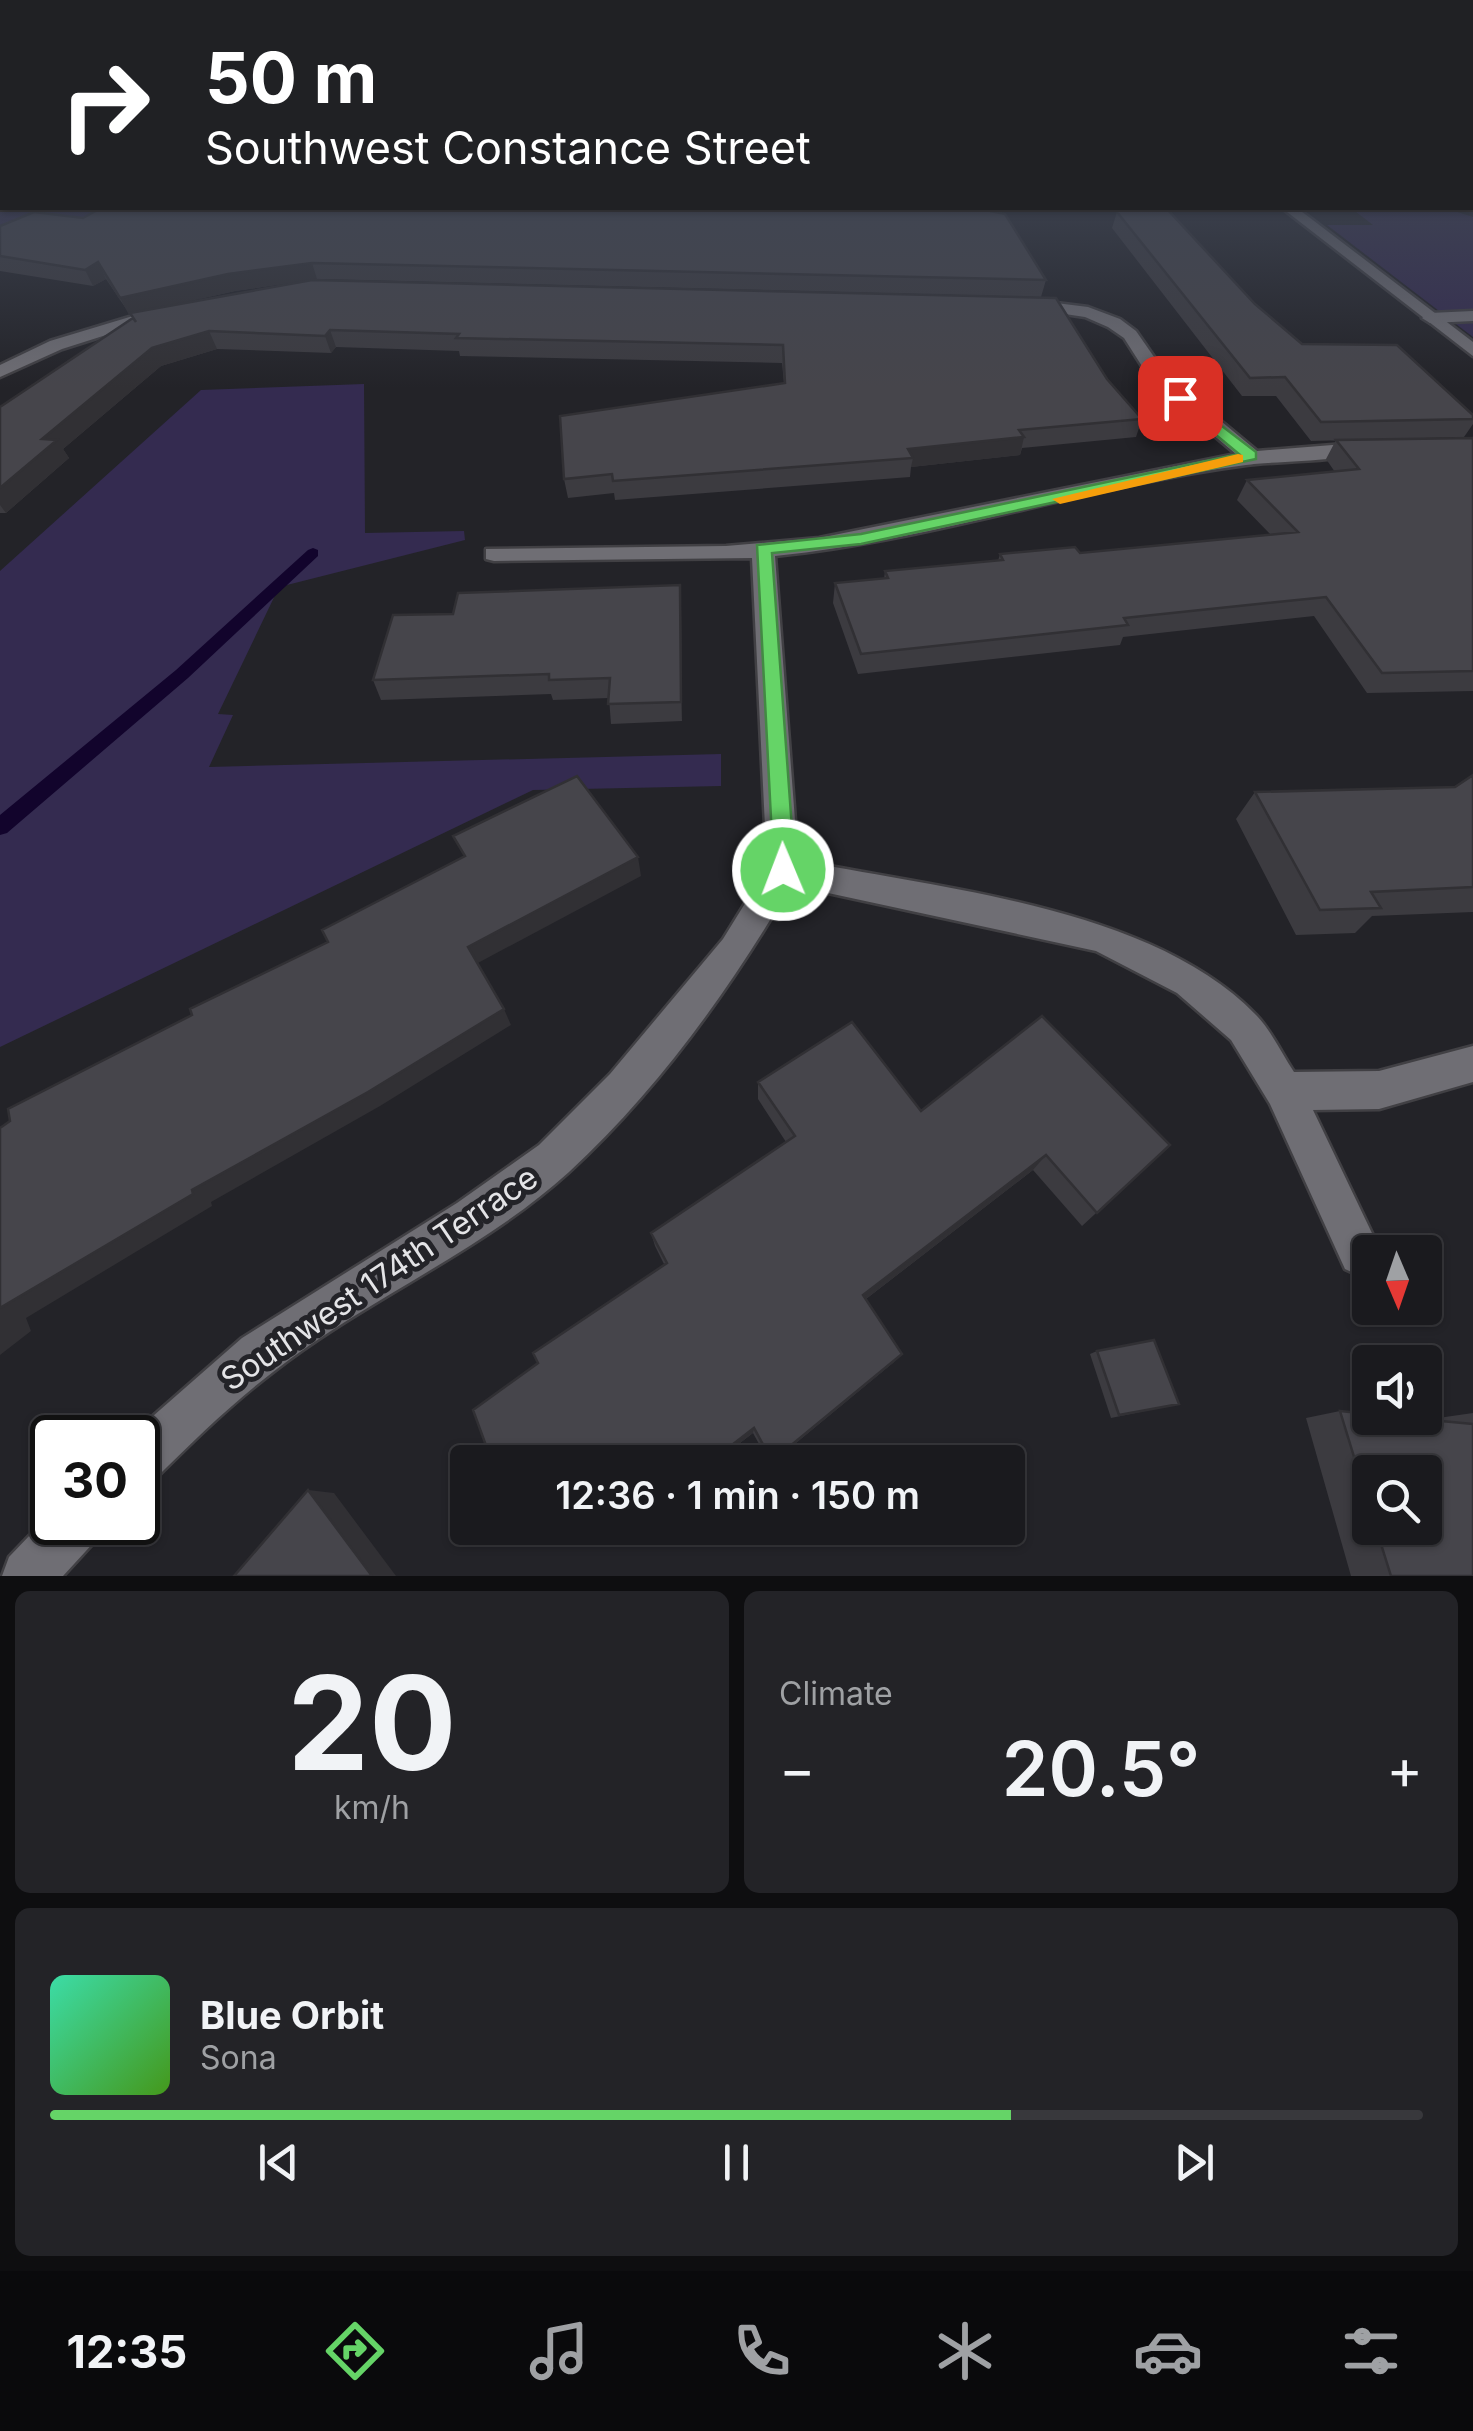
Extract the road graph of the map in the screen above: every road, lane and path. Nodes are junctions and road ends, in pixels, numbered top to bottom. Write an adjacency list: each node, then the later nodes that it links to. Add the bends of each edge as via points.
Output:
1 (1331, 241): 5 (street)
2 (1012, 303): 9 (street, via 1059,306 1114,323 1161,381)
3 (191, 306): 7 (street, via 56,345)
4 (1473, 316): 5 (street)
5 (1430, 318): 6 (street)
6 (1473, 351)
7 (0, 372)
8 (1399, 448): 9 (street)
9 (1251, 456): 10 (street, via 861,539)
10 (763, 548): 11 (street); 12 (street)
11 (494, 554)
12 (783, 870): 14 (street, via 1102,937 1145,955 1244,1028); 16 (street, Southwest 174th Terrace, via 685,1016 552,1159 258,1354)
13 (1473, 1064): 14 (street, via 1379,1090)
14 (1284, 1092): 15 (street)
15 (1352, 1237)
16 (160, 1440)
17 (57, 1545): 18 (street)
18 (28, 1576)

